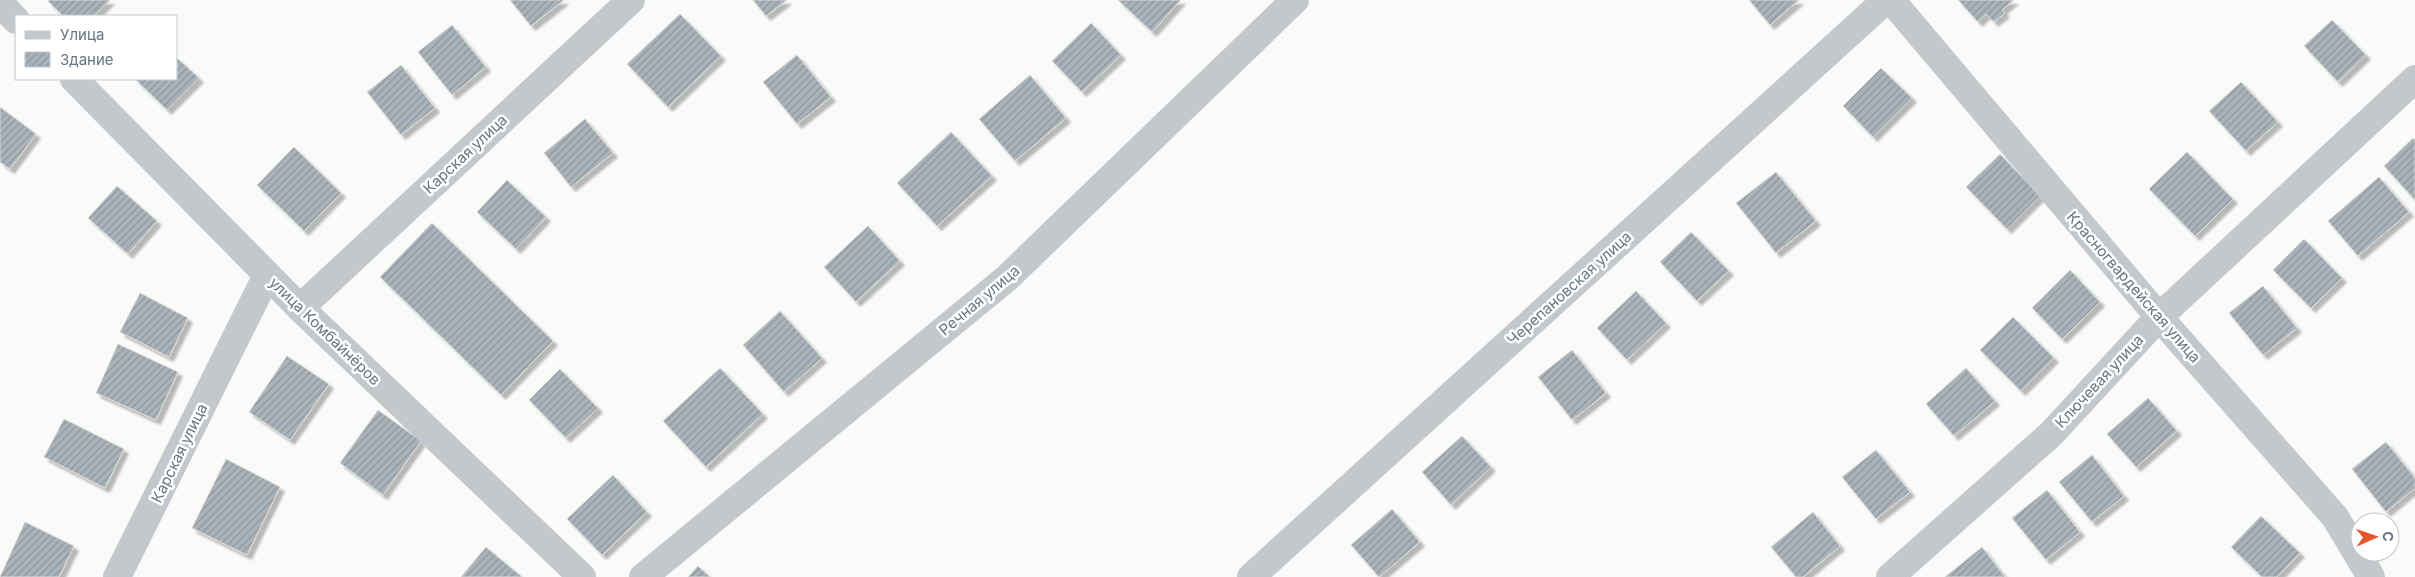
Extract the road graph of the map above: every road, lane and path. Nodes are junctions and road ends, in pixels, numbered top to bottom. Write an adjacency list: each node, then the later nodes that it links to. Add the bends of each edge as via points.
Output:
1 (631, 0): 10 (street, Карская улица)
2 (1295, 0): 14 (street, Речная улица, via 1007,278)
3 (1886, 0): 15 (street, Черепановская улица)
4 (1891, 0): 11 (street, Красногвардейская улица)
5 (0, 3): 6 (street)
6 (15, 19)
7 (2415, 79): 11 (street, Ключевая улица)
8 (75, 80): 9 (street, улица Комбайнёров)
9 (267, 275): 10 (street, улица Комбайнёров); 13 (street, Карская улица)
10 (300, 308): 12 (street, улица Комбайнёров)
11 (2159, 317): 16 (street, Ключевая улица, via 2051,434); 17 (street, Красногвардейская улица, via 2335,518)
12 (578, 576)
13 (117, 577)
14 (643, 577)
15 (1251, 577)
16 (1890, 577)
17 (2371, 577)

